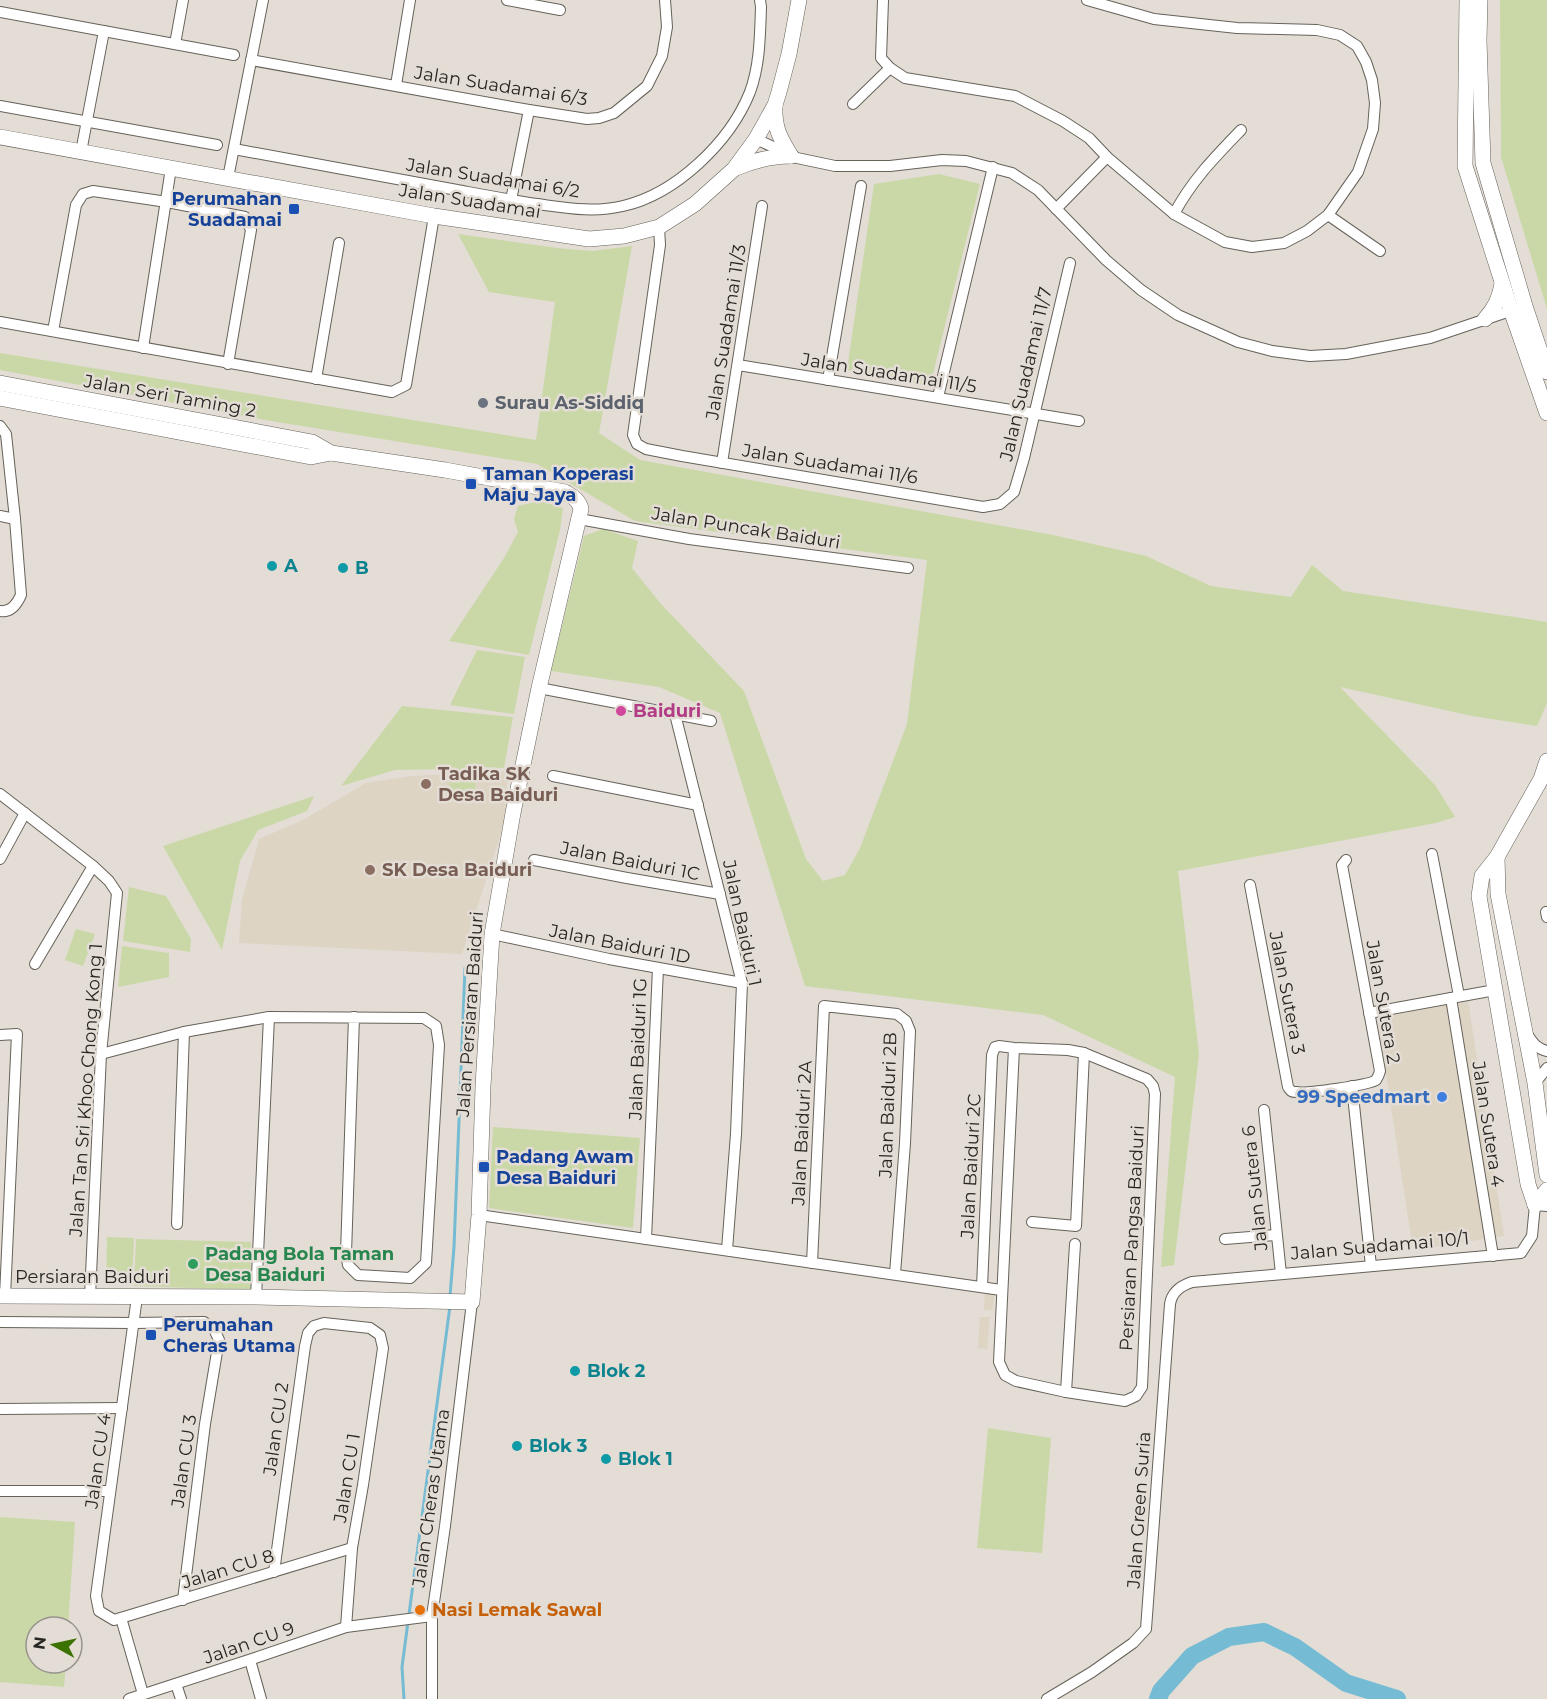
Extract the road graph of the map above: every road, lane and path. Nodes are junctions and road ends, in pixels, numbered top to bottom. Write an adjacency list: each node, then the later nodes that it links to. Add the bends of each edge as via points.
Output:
1 (183, 0): 15 (street)
2 (263, 0): 17 (street)
3 (410, 0): 19 (street)
4 (507, 0): 12 (street)
5 (665, 0): 23 (street, Jalan Suadamai 6/3, via 667,27 662,56 647,86 630,102 614,113 587,119)
6 (760, 0): 38 (street, Jalan Suadamai 6/2, via 760,50 750,91 731,128 681,178 657,193 620,207 582,210)
7 (800, 0): 21 (street, Jalan Suadamai)
8 (883, 0): 18 (street, via 881,58)
9 (1087, 0): 43 (street, via 1154,19 1237,28 1317,30 1340,35 1357,46 1372,80 1376,103 1373,129 1358,172)
10 (1467, 0): 49 (street, via 1465,166)
11 (1480, 0): 50 (street, via 1483,163)
12 (560, 10)
13 (0, 12): 14 (street)
14 (104, 31): 15 (street); 24 (street)
15 (175, 44): 16 (street)
16 (234, 55)
17 (251, 60): 19 (street, Jalan Suadamai 6/3); 29 (street)
18 (890, 68): 20 (street); 32 (street, via 905,78 1015,96 1089,138)
19 (396, 85): 23 (street, Jalan Suadamai 6/3)
20 (853, 104)
21 (775, 105): 27 (street, Jalan Suadamai); 31 (street, via 779,136)
22 (0, 106): 24 (street)
23 (529, 110): 38 (street)
24 (87, 122): 28 (street); 30 (street)
25 (1241, 130): 42 (street, via 1200,173)
26 (0, 137): 30 (street, Jalan Suadamai)
27 (756, 139): 31 (street); 35 (street, Jalan Suadamai)
28 (217, 145)
29 (234, 149): 36 (street); 38 (street, Jalan Suadamai 6/2)
30 (81, 152): 34 (street, Jalan Suadamai)
31 (791, 156): 33 (street, via 835,166 890,166 942,160); 35 (street, via 772,156)
32 (1107, 157): 41 (street); 42 (street)
33 (993, 167): 41 (street, via 1012,173); 63 (street)
34 (171, 168): 36 (street, Jalan Suadamai); 39 (street)
35 (734, 169): 45 (street, Jalan Suadamai, via 694,204)
36 (228, 178): 44 (street, Jalan Suadamai)
37 (861, 186): 60 (street)
38 (511, 200)
39 (167, 202): 53 (street, via 93,191 82,194 76,205); 55 (street); 56 (street, via 245,217 251,230)
40 (762, 206): 57 (street, Jalan Suadamai 11/3)
41 (1056, 208): 51 (street, via 1106,260 1178,315 1238,342 1272,351 1310,356 1346,354 1430,338)
42 (1173, 214): 43 (street, via 1225,243 1252,247 1284,243)
43 (1328, 215): 47 (street)
44 (434, 216): 45 (street, Jalan Suadamai, via 589,239); 59 (street, via 406,385 392,392)
45 (659, 227): 69 (street, Jalan Suadamai 11/6, via 660,245 633,435 637,444 646,449)
46 (339, 243): 59 (street)
47 (1380, 252)
48 (1070, 263): 64 (street, Jalan Suadamai 11/7)
49 (1502, 282): 50 (street); 51 (street, via 1499,299)
50 (1518, 308): 51 (street); 54 (street); 58 (street)
51 (1485, 319): 54 (street, via 1509,326)
52 (0, 322): 53 (street)
53 (53, 331): 55 (street)
54 (1520, 337): 65 (street)
55 (143, 348): 56 (street)
56 (228, 364): 59 (street)
57 (738, 365): 60 (street, Jalan Suadamai 11/5); 69 (street, Jalan Suadamai 11/3)
58 (1547, 372)
59 (316, 379)
60 (828, 380): 63 (street, Jalan Suadamai 11/5)
61 (0, 383): 68 (street, Jalan Seri Taming 2, via 312,442)
62 (0, 398): 68 (street, Jalan Seri Taming 2, via 310,457)
63 (938, 398): 64 (street, Jalan Suadamai 11/5)
64 (1034, 413): 66 (street, Jalan Suadamai 11/5); 70 (street, Jalan Suadamai 11/7)
65 (1547, 413)
66 (1079, 421)
67 (0, 426): 72 (street, via 6,434)
68 (331, 453): 73 (street, Jalan Seri Taming 2, via 565,492 579,503)
69 (722, 464): 70 (street, Jalan Suadamai 11/6, via 983,507 1000,504)
70 (1014, 492)
71 (0, 516): 72 (street)
72 (15, 519): 75 (street, via 21,595 16,606 5,612)
73 (579, 519): 74 (street, Jalan Puncak Baiduri, via 689,539); 76 (street, Jalan Persiaran Baiduri)
74 (908, 568)
75 (0, 610)
76 (539, 688): 77 (street); 92 (street, Jalan Persiaran Baiduri)
77 (675, 714): 78 (street); 82 (street, Jalan Baiduri 1)
78 (711, 721)
79 (1547, 761): 85 (street, Jalan Suadamai 10/1)
80 (553, 776): 82 (street)
81 (0, 794): 83 (street)
82 (698, 805): 91 (street, Jalan Baiduri 1)
83 (25, 813): 86 (street); 89 (street)
84 (1432, 854): 97 (street, Jalan Sutera 4)
85 (1497, 857): 96 (street, Jalan Suadamai 10/1, via 1482,876 1479,896); 103 (street, via 1498,894)
86 (0, 859)
87 (534, 860): 91 (street, Jalan Baiduri 1C)
88 (1346, 860): 99 (street, Jalan Sutera 2, via 1342,865)
89 (93, 866): 93 (street); 109 (street, Jalan Tan Sri Khoo Chong Kong 1, via 117,893)
90 (1250, 885): 113 (street, Jalan Sutera 3, via 1288,1087 1291,1091)
91 (720, 894): 95 (street, Jalan Baiduri 1)
92 (492, 934): 94 (street, Jalan Baiduri 1D); 120 (street, Jalan Persiaran Baiduri)
93 (35, 964)
94 (658, 968): 95 (street, Jalan Baiduri 1D); 124 (street, Jalan Baiduri 1G)
95 (742, 983): 127 (street, Jalan Baiduri 1)
96 (1495, 990): 97 (street); 119 (street, Jalan Suadamai 10/1, via 1528,1184)
97 (1455, 994): 99 (street); 128 (street, Jalan Sutera 4)
98 (824, 1006): 129 (street, Jalan Baiduri 2A); 131 (street, Jalan Baiduri 2B, via 897,1014 910,1030)
99 (1369, 1013): 112 (street, Jalan Sutera 2, via 1380,1071 1374,1082)
100 (269, 1017): 101 (street); 102 (street); 138 (street)
101 (354, 1017): 101 (street, via 424,1018 436,1026 439,1044 426,1263 410,1278 358,1275 348,1265)
102 (184, 1032): 109 (street); 122 (street)
103 (1525, 1032): 107 (street, via 1534,1044); 111 (street)
104 (0, 1035): 116 (street, via 17,1034)
105 (995, 1047): 106 (street, Persiaran Pangsa Baiduri); 134 (street, Jalan Baiduri 2C)
106 (1014, 1048): 108 (street, Persiaran Pangsa Baiduri); 135 (street)
107 (1547, 1051)
108 (1084, 1053): 121 (street, via 1076,1226); 144 (street, Persiaran Pangsa Baiduri, via 1147,1079 1155,1094 1142,1387 1136,1396 1125,1401)
109 (101, 1054): 137 (street, Jalan Tan Sri Khoo Chong Kong 1)
110 (1547, 1068): 111 (street)
111 (1535, 1083): 117 (street)
112 (1352, 1086): 113 (street, Jalan Sutera 2); 130 (street)
113 (1307, 1092)
114 (1264, 1110): 123 (street, Jalan Sutera 6)
115 (0, 1122): 116 (street)
116 (13, 1122): 136 (street)
117 (1547, 1175)
118 (1547, 1190): 119 (street)
119 (1541, 1206): 128 (street, Jalan Suadamai 10/1, via 1532,1236 1521,1253)
120 (478, 1215): 124 (street); 140 (street, Jalan Persiaran Baiduri)
121 (1032, 1222)
122 (177, 1224)
123 (1276, 1235): 125 (street); 132 (street, Jalan Sutera 6)
124 (646, 1239): 127 (street)
125 (1225, 1239)
126 (1075, 1244): 144 (street)
127 (727, 1251): 129 (street)
128 (1493, 1256): 130 (street, Jalan Suadamai 10/1)
129 (812, 1263): 131 (street)
130 (1371, 1266): 132 (street, Jalan Suadamai 10/1)
131 (895, 1274): 134 (street)
132 (1281, 1274): 133 (street, Jalan Suadamai 10/1)
133 (1192, 1282): 162 (street, Jalan Green Suria, via 1177,1290 1170,1304 1146,1629 1092,1672)
134 (982, 1287): 135 (street)
135 (1001, 1290): 144 (street, Persiaran Pangsa Baiduri, via 999,1362 1005,1376)
136 (2, 1296): 137 (street, Persiaran Baiduri)
137 (90, 1297): 139 (street, Persiaran Baiduri)
138 (256, 1297): 139 (street, Persiaran Baiduri); 140 (street, Persiaran Baiduri)
139 (137, 1298): 142 (street, Jalan CU 4)
140 (472, 1302): 152 (street, Jalan Cheras Utama)
141 (0, 1322): 142 (street)
142 (134, 1323): 145 (street, Jalan CU 4); 151 (street, Jalan CU 3, via 204,1322 214,1329 219,1340)
143 (380, 1335): 149 (street, Jalan CU 1, via 383,1348); 150 (street, Jalan CU 2, via 370,1328 324,1323 308,1333)
144 (1066, 1392)
145 (122, 1408): 146 (street); 148 (street, Jalan CU 4)
146 (0, 1409)
147 (0, 1491): 148 (street)
148 (110, 1491): 153 (street, Jalan CU 4, via 96,1596 99,1611)
149 (352, 1548): 150 (street, Jalan CU 8); 154 (street, Jalan CU 1)
150 (273, 1572): 151 (street, Jalan CU 8)
151 (183, 1600): 153 (street, Jalan CU 8)
152 (432, 1616): 154 (street, Jalan CU 9); 161 (street, Jalan Cheras Utama)
153 (117, 1619): 157 (street)
154 (346, 1627): 155 (street, Jalan CU 9)
155 (250, 1660): 156 (street, Jalan CU 9); 160 (street)
156 (176, 1684): 157 (street, Jalan CU 9); 159 (street)
157 (143, 1694): 158 (street, Jalan CU 9)
158 (129, 1699)
159 (181, 1699)
160 (261, 1699)
161 (432, 1699)
162 (1047, 1699)

